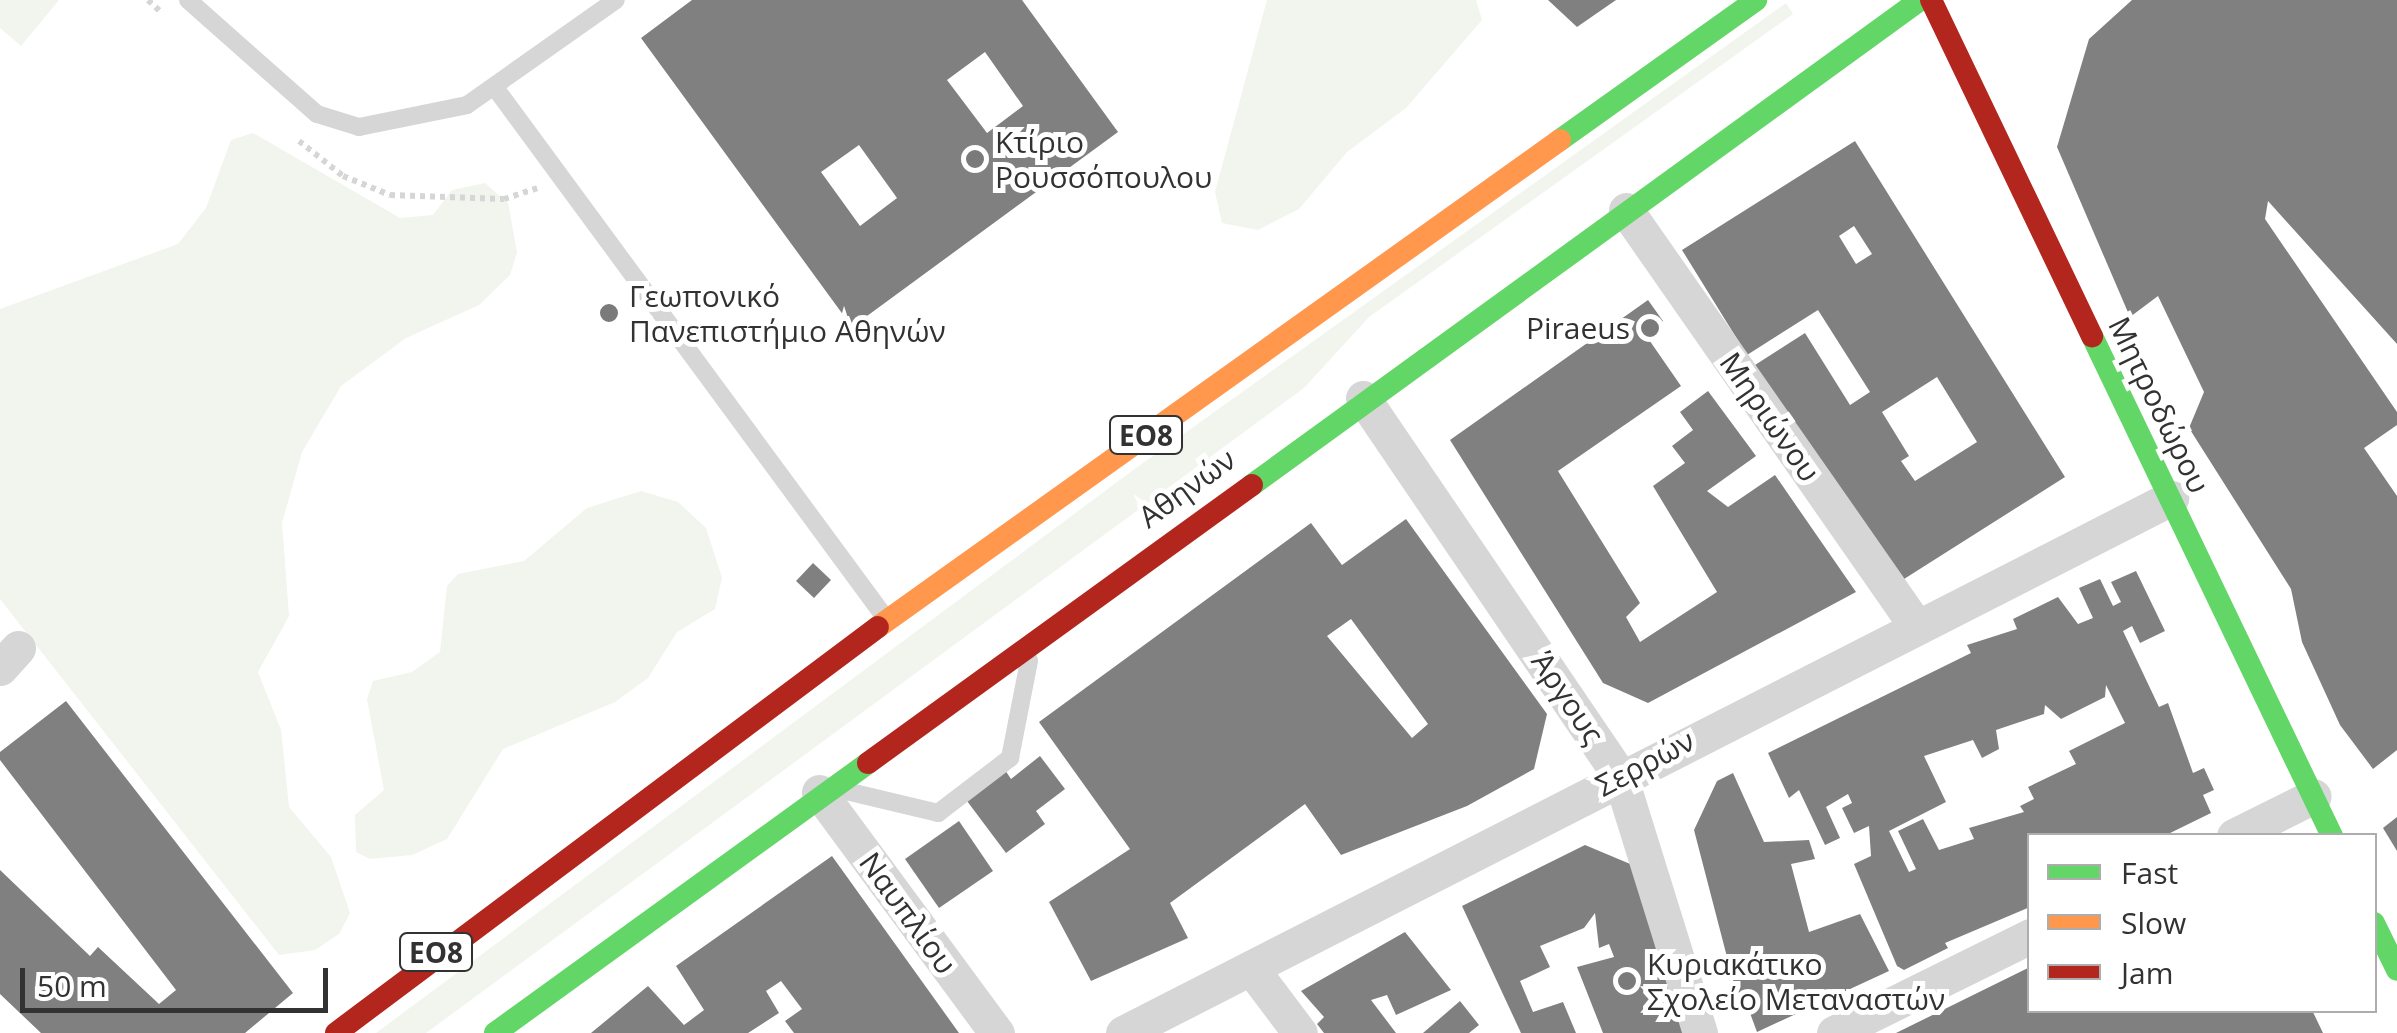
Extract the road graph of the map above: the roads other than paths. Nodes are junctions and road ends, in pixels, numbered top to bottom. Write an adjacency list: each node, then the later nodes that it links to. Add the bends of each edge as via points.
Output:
1 (188, 0): 6 (lane, via 274,81 338,123 407,123)
2 (616, 0): 6 (lane)
3 (1756, 0): 10 (main road, ΕΟ8)
4 (1920, 0): 7 (main road, Αθηνών)
5 (1930, 0): 9 (main road, Μητροδώρου)
6 (496, 89): 10 (lane)
7 (1626, 210): 8 (main road, Αθηνών); 11 (street, Μηριώνου)
8 (1363, 398): 12 (main road, Αθηνών); 13 (street, Άργους)
9 (2170, 498): 11 (street, Σερρών); 15 (main road, Μητροδώρου)
10 (887, 620): 22 (main road, ΕΟ8)
11 (1914, 623): 13 (street, Σερρών)
12 (1034, 636): 14 (main road, Αθηνών); 14 (lane, via 1010,758 938,813)
13 (1620, 776): 20 (street, Σερρών); 27 (street, Άργους)
14 (823, 789): 23 (main road, Αθηνών); 24 (street, Ναυπλίου)
15 (2314, 796): 16 (street); 17 (main road, Μητροδώρου)
16 (2240, 833)
17 (2331, 833)
18 (2377, 929): 21 (main road)
19 (2027, 937): 28 (street)
20 (1250, 968): 25 (street, Σερρών); 26 (street)
21 (2397, 970)
22 (336, 1033)
23 (495, 1033)
24 (997, 1033)
25 (1123, 1033)
26 (1300, 1033)
27 (1700, 1033)
28 (1834, 1033)

